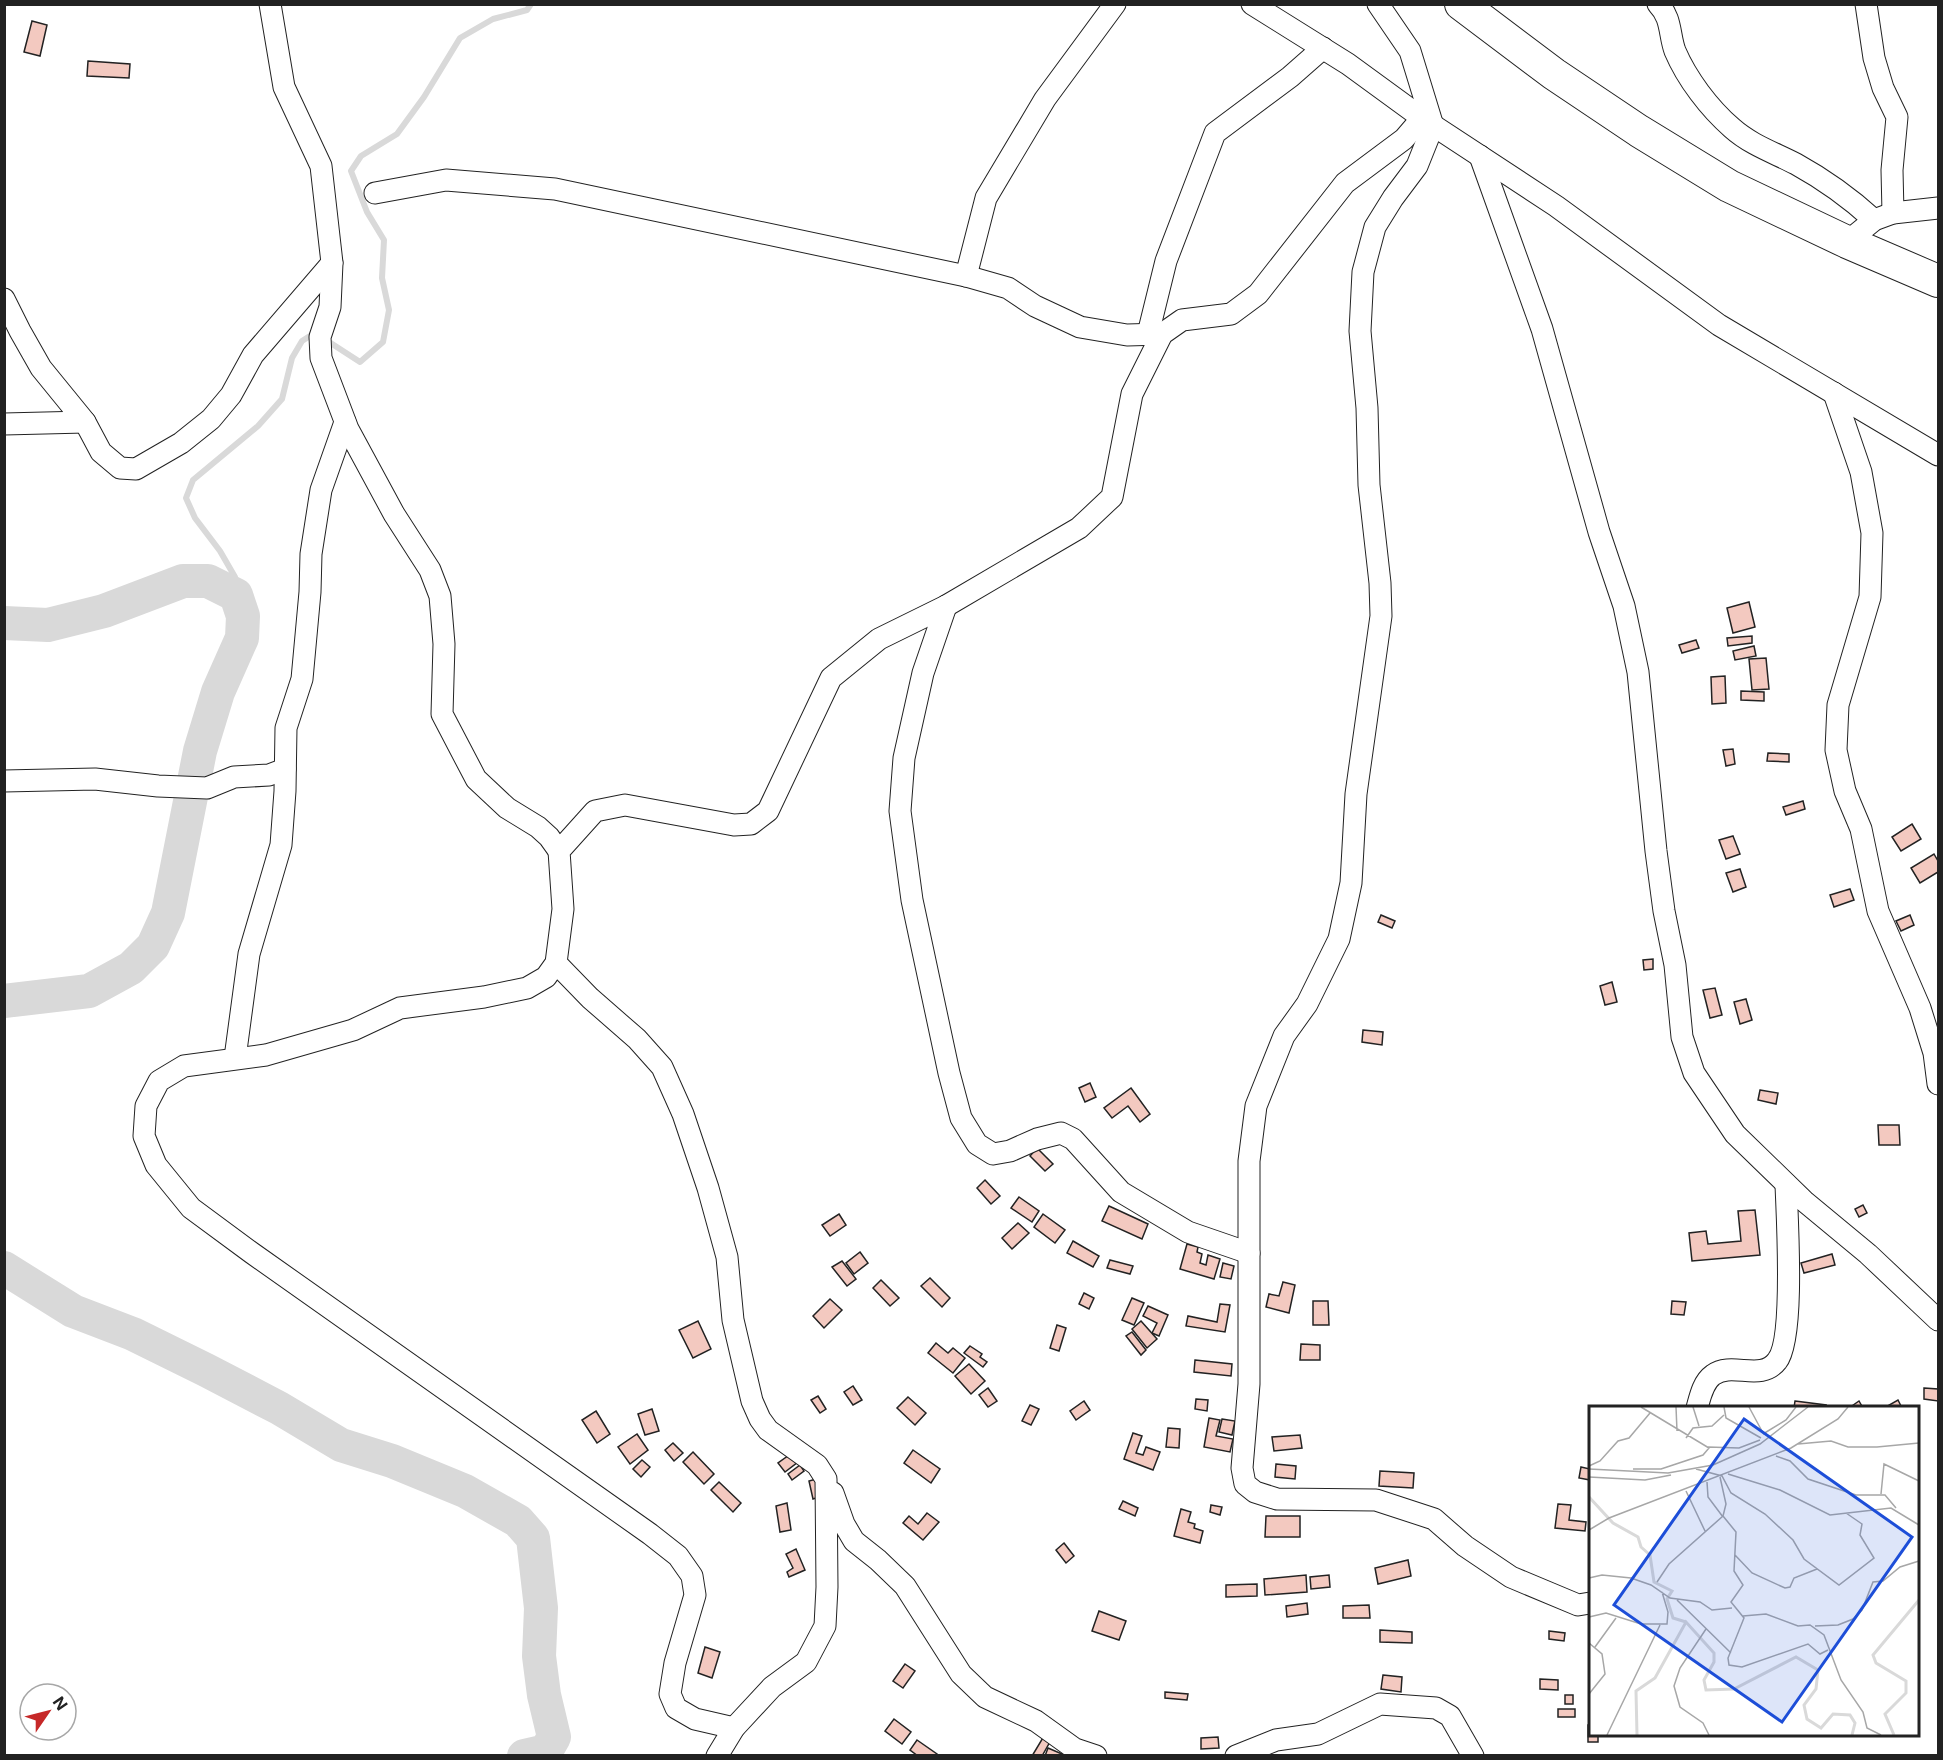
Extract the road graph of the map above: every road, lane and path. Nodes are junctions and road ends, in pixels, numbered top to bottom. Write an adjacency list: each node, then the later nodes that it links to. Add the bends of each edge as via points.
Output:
1 (270, 4): 15 (street, via 284,87 321,166)
2 (1115, 4): 16 (street, via 1045,99 986,198)
3 (1252, 4): 8 (street)
4 (1378, 4): 9 (street, via 1410,51)
5 (1461, 4): 14 (highway, via 1554,74 1679,156 1729,186)
6 (1658, 4): 13 (street, via 1672,29 1674,48 1684,69 1732,129)
7 (1866, 4): 13 (street, via 1874,58 1897,117)
8 (1323, 48): 9 (street); 19 (street, via 1215,133 1166,261)
9 (1428, 122): 10 (street); 19 (street, via 1346,183 1258,294 1231,314 1182,320); 33 (street, via 1417,166 1375,227 1363,272 1360,331 1381,616 1356,794 1351,883 1339,939 1307,1004 1284,1036 1256,1106 1249,1161)
10 (1480, 156): 20 (street, via 1556,206 1719,325); 32 (street, via 1542,329 1624,606 1638,672 1656,851 1675,965 1682,1037 1694,1072 1735,1134)
11 (375, 193): 16 (street, via 447,180 555,189)
12 (1937, 210): 13 (street)
13 (1884, 217): 14 (street)
14 (1846, 242): 17 (highway)
15 (332, 262): 21 (street, via 252,355 231,395 211,419 181,443 136,469 120,468 101,452); 22 (street, via 330,307 320,337 321,358)
16 (966, 276): 19 (street, via 1008,288 1080,327 1127,335)
17 (1938, 281)
18 (4, 299): 21 (street, via 41,368)
19 (1155, 334): 25 (street, via 1132,394 1112,497 1079,528)
20 (1834, 393): 24 (street); 31 (street, via 1860,472 1872,533 1870,597 1838,705 1836,750 1845,791 1861,829 1878,911 1920,1008 1934,1053)
21 (85, 422): 23 (street)
22 (345, 422): 26 (street, via 321,490 311,554 302,679 286,728); 28 (street, via 394,514 430,570 440,596 444,644 442,714 476,779 507,808 538,827)
23 (4, 424)
24 (1938, 455)
25 (946, 606): 28 (street, via 879,639 831,678 768,811 751,824 734,825 625,805 595,811); 33 (street, via 923,673 904,758 900,811 912,900 961,1118 977,1144 993,1154 1060,1133 1073,1139 1121,1192 1188,1232)
26 (285, 769): 27 (street, via 269,775 234,777 207,788 95,779); 30 (street, via 281,845 249,954)
27 (4, 781)
28 (559, 851): 29 (street, via 563,909)
29 (556, 963): 30 (street, via 546,977 527,988 400,1008 353,1030 266,1055); 36 (street, via 637,1038 662,1067 683,1114 727,1257 733,1320 752,1401 768,1430 817,1465)
30 (235, 1058): 38 (street, via 184,1066 159,1081 146,1106 144,1136 156,1164 191,1208 221,1231 678,1556 692,1576 695,1595 670,1694 676,1708 695,1719)
31 (1938, 1084)
32 (1786, 1184): 34 (street); 35 (street, via 1785,1347 1777,1362 1762,1371 1725,1370 1712,1375)
33 (1250, 1252): 37 (street, via 1249,1384 1242,1468 1245,1484 1277,1499 1376,1500 1434,1519 1511,1577 1578,1605)
34 (1938, 1320)
35 (1697, 1406)
36 (826, 1479): 38 (street, via 825,1626 806,1662 772,1687); 40 (street, via 854,1541 905,1586 961,1674 985,1697 1036,1721 1075,1749)
37 (1589, 1603)
38 (734, 1728): 39 (street)
39 (717, 1755)
40 (1096, 1755)
41 (1236, 1755): 42 (street, via 1276,1740 1318,1734 1380,1704 1436,1708 1449,1716)
42 (1473, 1755)

